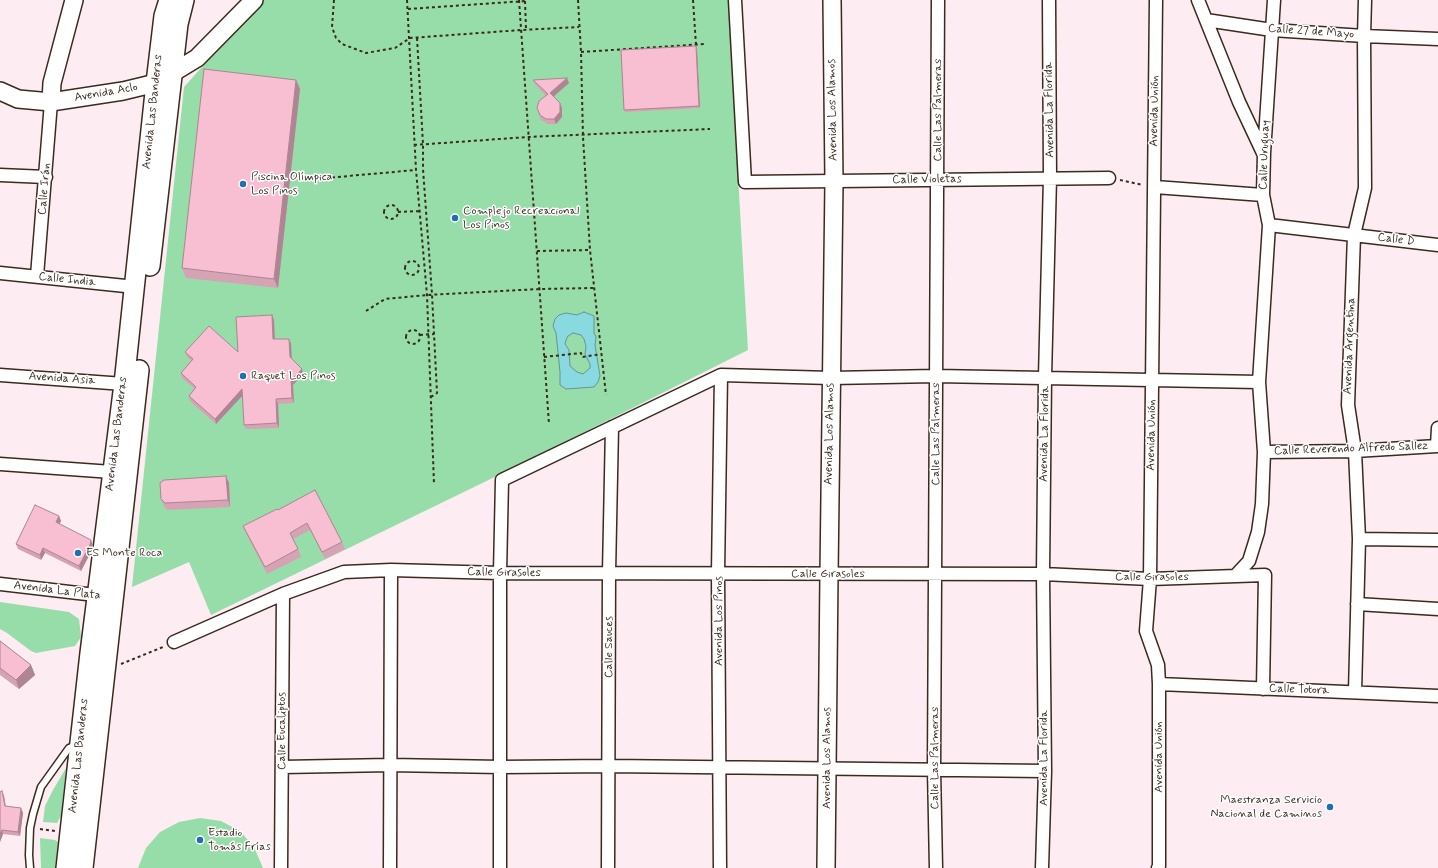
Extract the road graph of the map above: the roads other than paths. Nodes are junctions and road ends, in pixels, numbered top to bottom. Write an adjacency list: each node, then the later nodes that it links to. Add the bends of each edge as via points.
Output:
1 (169, 0): 17 (main road, Avenida Las Banderas, via 164,16)
2 (184, 0): 17 (main road, Avenida Las Banderas)
3 (254, 0): 17 (street, Avenida Aclo, via 197,58)
4 (735, 0): 26 (street, Calle Violetas, via 745,182)
5 (832, 0): 26 (street, Avenida Los Alamos)
6 (938, 0): 25 (street, Calle Las Palmeras)
7 (1049, 0): 23 (street, Avenida La Florida)
8 (1156, 0): 27 (street, Avenida Unión)
9 (1198, 0): 13 (street)
10 (1274, 0): 14 (street, Calle Uruguay)
11 (1365, 0): 15 (street, Avenida Argentina)
12 (72, 1): 19 (street, via 52,83)
13 (1206, 20): 14 (street, Calle 27 de Mayo); 20 (street, via 1239,102)
14 (1272, 30): 15 (street, Calle 27 de Mayo); 20 (street, Calle Uruguay)
15 (1364, 36): 16 (street, Calle 27 de Mayo); 30 (street, Avenida Argentina, via 1365,188)
16 (1438, 39)
17 (164, 79): 19 (street, Avenida Aclo, via 123,91); 34 (main road, Avenida Las Banderas); 63 (main road, Avenida Las Banderas)
18 (0, 91): 19 (street, Avenida Aclo, via 18,99)
19 (51, 102): 22 (street, Calle Irán)
20 (1264, 153): 28 (street, Calle Uruguay)
21 (0, 175): 22 (street)
22 (46, 177): 33 (street, Calle Irán)
23 (1050, 178): 24 (street, Calle Violetas); 25 (street, Calle Violetas); 38 (street, Avenida La Florida)
24 (1109, 178)
25 (937, 180): 26 (street, Calle Violetas); 37 (street, Calle Las Palmeras)
26 (834, 182): 39 (street, Avenida Los Alamos)
27 (1155, 187): 28 (street); 40 (street, Avenida Unión)
28 (1263, 195): 29 (street, Calle Uruguay)
29 (1269, 225): 30 (street); 41 (street, Calle Uruguay)
30 (1354, 235): 31 (street, Calle D); 46 (street, Avenida Argentina, via 1348,405)
31 (1438, 245)
32 (0, 273): 33 (street, Calle India)
33 (38, 276): 34 (street, Calle India)
34 (135, 287): 42 (main road, Avenida Las Banderas)
35 (0, 375): 42 (street, Avenida Asia)
36 (721, 375): 39 (street); 43 (street); 54 (street, Avenida Los Pinos)
37 (936, 376): 38 (street); 39 (street); 57 (street, Calle Las Palmeras)
38 (1045, 377): 40 (street); 58 (street, Avenida La Florida)
39 (831, 378): 56 (street, Avenida Los Alamos)
40 (1153, 380): 41 (street); 60 (street, Avenida Unión)
41 (1259, 382): 47 (street, Calle Uruguay)
42 (124, 384): 49 (main road, Avenida Las Banderas)
43 (612, 427): 53 (street, via 502,480); 55 (street, Calle Sauces)
44 (1438, 428): 45 (street)
45 (1437, 446): 46 (street, Calle Reverendo Alfredo Sallez)
46 (1355, 451): 47 (street, Calle Reverendo Alfredo Sallez); 50 (street, Avenida Argentina)
47 (1264, 452): 59 (street, Calle Uruguay, via 1258,532 1249,561)
48 (0, 464): 49 (street)
49 (112, 472): 63 (main road, Avenida Las Banderas)
50 (1359, 539): 51 (street); 64 (street, Avenida Argentina)
51 (1438, 540)
52 (391, 570): 53 (street, Calle Girasoles); 62 (street, Calle Girasoles, via 344,572); 72 (street)
53 (500, 573): 55 (street, Calle Girasoles); 75 (street)
54 (718, 573): 55 (street, Calle Girasoles); 56 (street, Calle Girasoles); 76 (street, Avenida Los Pinos)
55 (609, 574): 73 (street, Calle Sauces)
56 (829, 574): 57 (street, Calle Girasoles); 77 (street, Avenida Los Alamos)
57 (935, 574): 58 (street, Calle Girasoles); 78 (street, Calle Las Palmeras)
58 (1043, 574): 60 (street, Calle Girasoles); 79 (street, Avenida La Florida)
59 (1235, 576): 60 (street, Calle Girasoles); 68 (street, Calle Girasoles, via 1265,575)
60 (1150, 579): 67 (street, Avenida Unión, via 1146,631 1158,665)
61 (0, 584): 63 (street, Avenida La Plata)
62 (283, 594): 66 (street, Calle Girasoles); 74 (street, Calle Eucaliptos)
63 (106, 597): 71 (main road, Avenida Las Banderas, via 90,653); 83 (main road, Avenida Las Banderas, via 105,671)
64 (1357, 604): 65 (street); 69 (street, Avenida Argentina)
65 (1438, 609)
66 (174, 642)
67 (1159, 684): 68 (street, Calle Totora); 80 (street, Avenida Unión)
68 (1263, 689): 69 (street, Calle Totora)
69 (1355, 692): 70 (street, Calle Totora)
70 (1438, 696)
71 (80, 744): 81 (lane, via 69,748 41,787 30,828); 82 (main road, Avenida Las Banderas)
72 (390, 765): 74 (street); 75 (street); 85 (street)
73 (610, 766): 75 (street); 76 (street); 87 (street, Calle Sauces)
74 (282, 767): 84 (street, Calle Eucaliptos)
75 (501, 767): 86 (street)
76 (720, 767): 77 (street); 88 (street, Avenida Los Pinos)
77 (827, 768): 78 (street); 89 (street, Avenida Los Alamos)
78 (934, 769): 79 (street); 90 (street, Calle Las Palmeras)
79 (1045, 771): 91 (street, Avenida La Florida)
80 (1159, 867)
81 (30, 868)
82 (66, 868)
83 (83, 868)
84 (280, 868)
85 (390, 868)
86 (500, 868)
87 (608, 868)
88 (720, 868)
89 (826, 868)
90 (936, 868)
91 (1042, 868)

